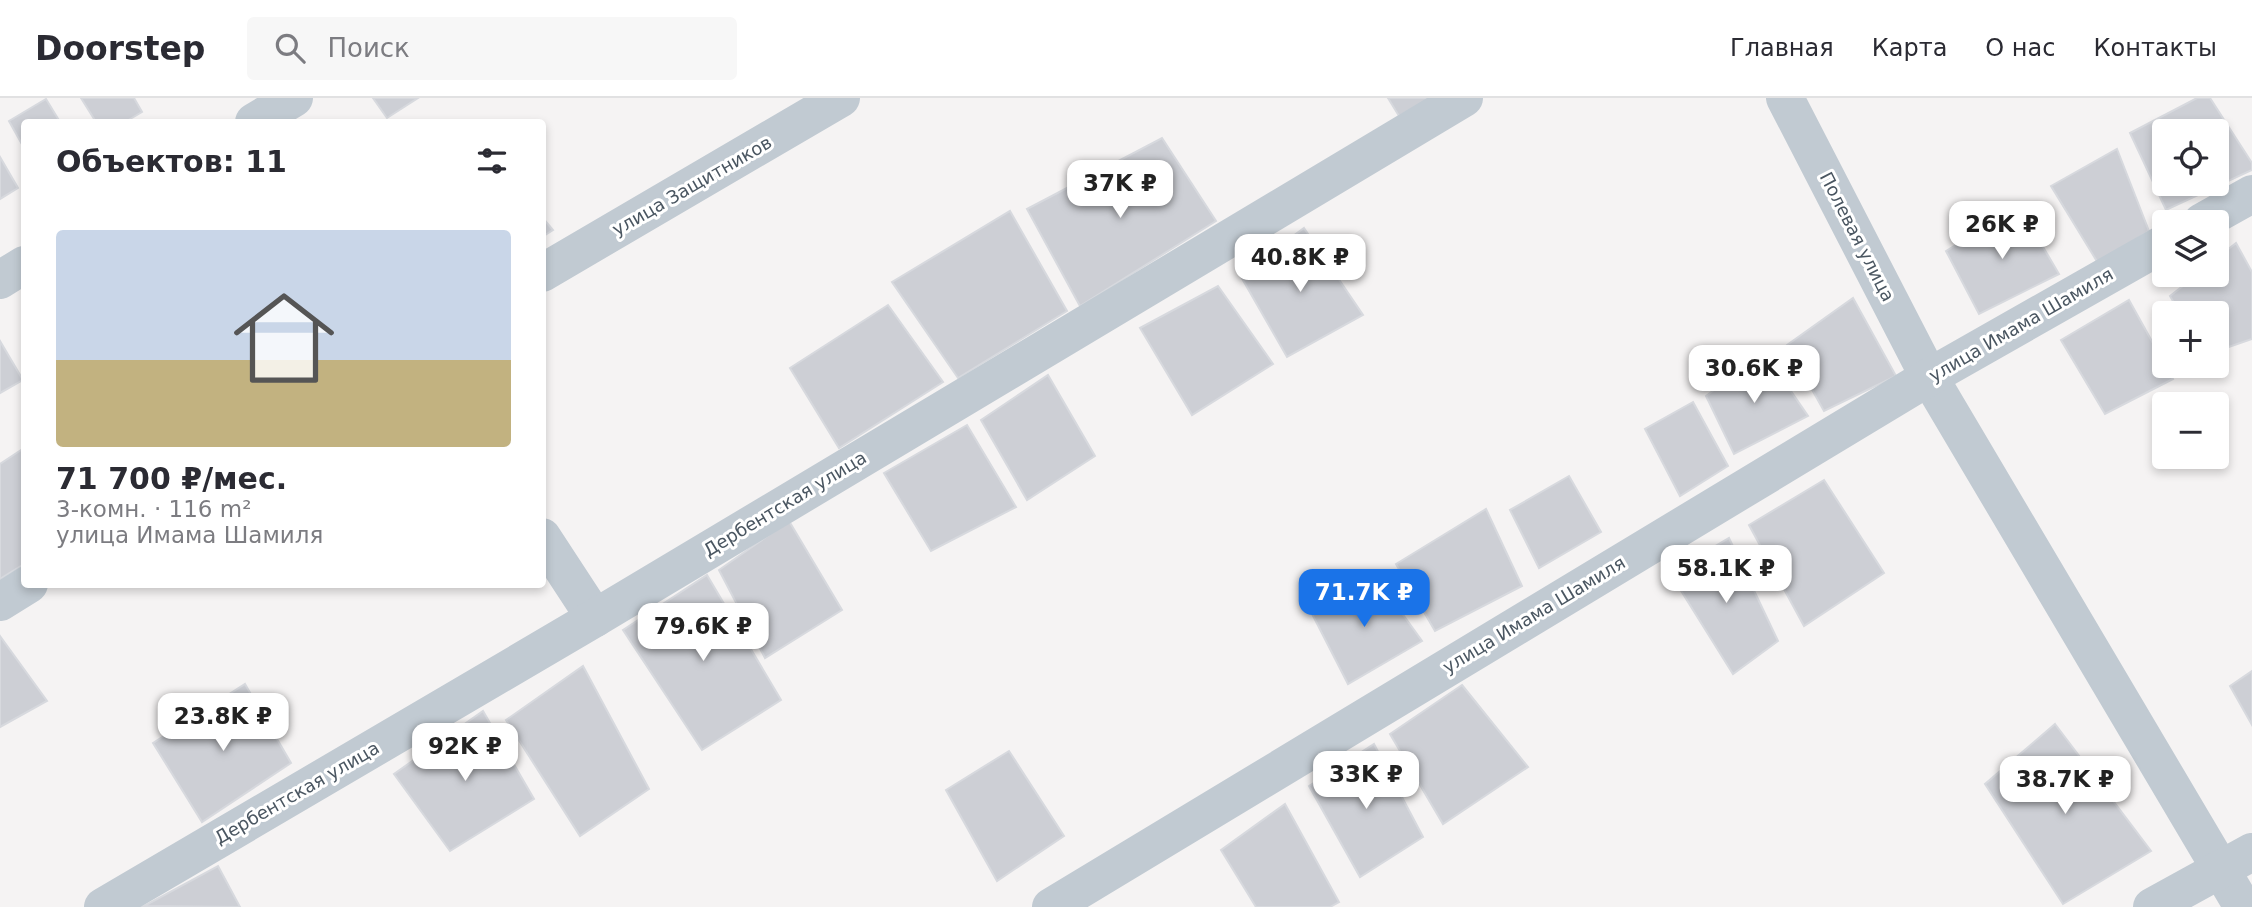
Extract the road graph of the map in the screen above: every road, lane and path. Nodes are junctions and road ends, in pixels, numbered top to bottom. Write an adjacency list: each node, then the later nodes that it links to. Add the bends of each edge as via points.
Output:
1 (841, 98): 8 (street, улица Защитников)
2 (1464, 98): 14 (street, Дербентская улица)
3 (1785, 98): 10 (street, Полевая улица)
4 (2252, 194): 5 (street)
5 (2223, 210)
6 (2152, 250): 10 (street, улица Имама Шамиля)
7 (21, 267): 9 (street)
8 (546, 271)
9 (0, 280)
10 (1929, 377): 15 (street, Полевая улица); 17 (street, улица Имама Шамиля)
11 (546, 543): 14 (street)
12 (23, 588): 13 (street)
13 (0, 602)
14 (595, 618): 16 (street, Дербентская улица)
15 (2236, 860): 18 (street); 19 (street, Полевая улица)
16 (103, 907)
17 (1051, 907)
18 (2152, 907)
19 (2243, 907)

